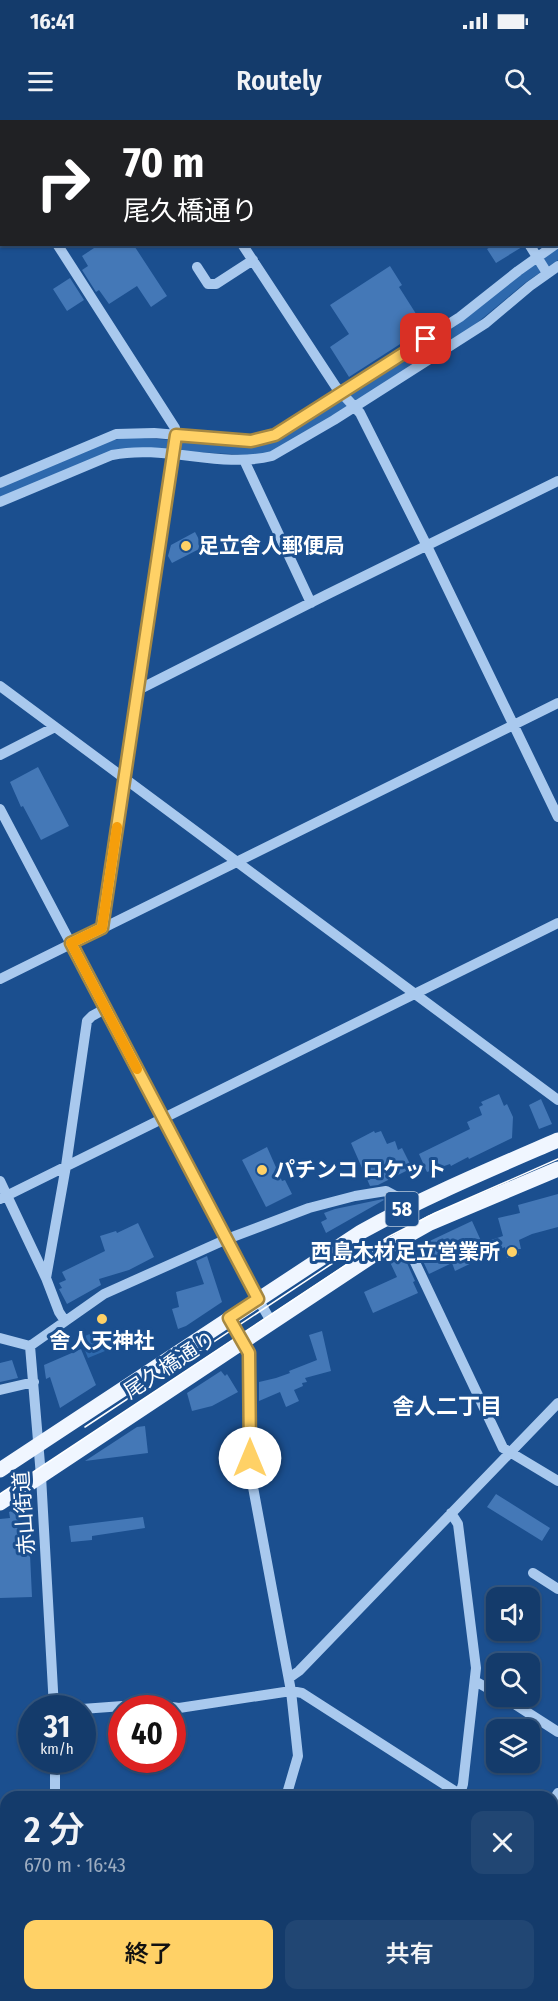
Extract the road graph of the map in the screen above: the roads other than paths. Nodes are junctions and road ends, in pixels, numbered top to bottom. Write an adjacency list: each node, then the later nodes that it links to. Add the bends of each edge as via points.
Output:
1 (58, 246): 12 (street, via 143,376)
2 (243, 246): 6 (street)
3 (530, 246): 5 (street)
4 (554, 246): 5 (street)
5 (537, 257): 9 (street); 10 (street, via 460,317)
6 (252, 260): 8 (street, via 216,284 208,284); 10 (street)
7 (558, 266): 9 (street)
8 (197, 267)
9 (547, 273): 11 (street, via 486,323)
10 (341, 393): 11 (street); 12 (street, via 263,439)
11 (354, 407): 14 (street, via 283,452); 18 (street)
12 (176, 435): 13 (street); 16 (street, via 116,434)
13 (173, 453): 14 (street); 17 (street, via 112,455); 21 (street)
14 (244, 460): 19 (street)
15 (558, 481): 18 (street)
16 (0, 483)
17 (0, 502)
18 (427, 546): 19 (street); 23 (street)
19 (311, 603): 21 (street)
20 (0, 686): 24 (street)
21 (138, 690): 26 (street)
22 (558, 703): 23 (street)
23 (513, 725): 28 (street); 29 (street)
24 (55, 727): 25 (street); 26 (street)
25 (0, 755)
26 (125, 778): 29 (street); 31 (street)
27 (0, 809): 32 (street)
28 (558, 817)
29 (238, 861): 31 (street); 34 (street)
30 (558, 923): 34 (street)
31 (102, 928): 32 (street)
32 (71, 943): 33 (street); 35 (street)
33 (0, 979)
34 (415, 994): 36 (street); 37 (street)
35 (105, 1009): 37 (street); 39 (street, via 87,1022)
36 (558, 1100)
37 (163, 1118): 39 (street); 45 (street)
38 (558, 1140): 43 (main road, 尾久橋通り / 58)
39 (66, 1166): 42 (street); 46 (street)
40 (558, 1169): 44 (main road, 尾久橋通り / 58)
41 (0, 1181): 42 (street)
42 (3, 1197): 46 (street)
43 (407, 1206): 45 (street, via 387,1191 378,1192 309,1208); 47 (main road, 尾久橋通り / 58)
44 (403, 1237): 50 (main road, 尾久橋通り / 58); 58 (street, via 503,1448)
45 (227, 1239): 47 (street); 49 (street, via 104,1294)
46 (46, 1278): 49 (street)
47 (258, 1299): 48 (main road, 尾久橋通り / 58); 50 (street)
48 (229, 1318): 52 (street); 57 (main road, 尾久橋通り / 58)
49 (65, 1321): 53 (street)
50 (272, 1323): 52 (main road, 尾久橋通り / 58)
51 (0, 1338): 53 (street)
52 (243, 1341): 60 (main road, 尾久橋通り / 58); 66 (street, via 250,1363 250,1471)
53 (30, 1346): 54 (street, 赤山街道)
54 (34, 1382): 55 (street); 57 (street, 赤山街道)
55 (0, 1390)
56 (558, 1403): 58 (street)
57 (39, 1444): 59 (main road, 尾久橋通り / 58); 60 (street, 赤山街道)
58 (509, 1452): 61 (street); 63 (street)
59 (0, 1470)
60 (41, 1476): 62 (main road, 尾久橋通り / 58); 70 (street, 赤山街道)
61 (558, 1481)
62 (0, 1503)
63 (451, 1513): 66 (street); 67 (street, via 458,1524)
64 (533, 1573): 65 (street)
65 (558, 1589)
66 (289, 1678): 69 (street)
67 (475, 1681): 68 (street); 78 (street)
68 (486, 1687)
69 (291, 1691): 72 (street, via 178,1707 150,1704); 76 (street, via 298,1756); 77 (street, via 302,1693)
70 (53, 1695)
71 (519, 1707): 73 (street)
72 (96, 1708)
73 (558, 1732)
74 (55, 1773): 75 (street)
75 (55, 1791)
76 (288, 1791)
77 (454, 1791)
78 (462, 1791)

